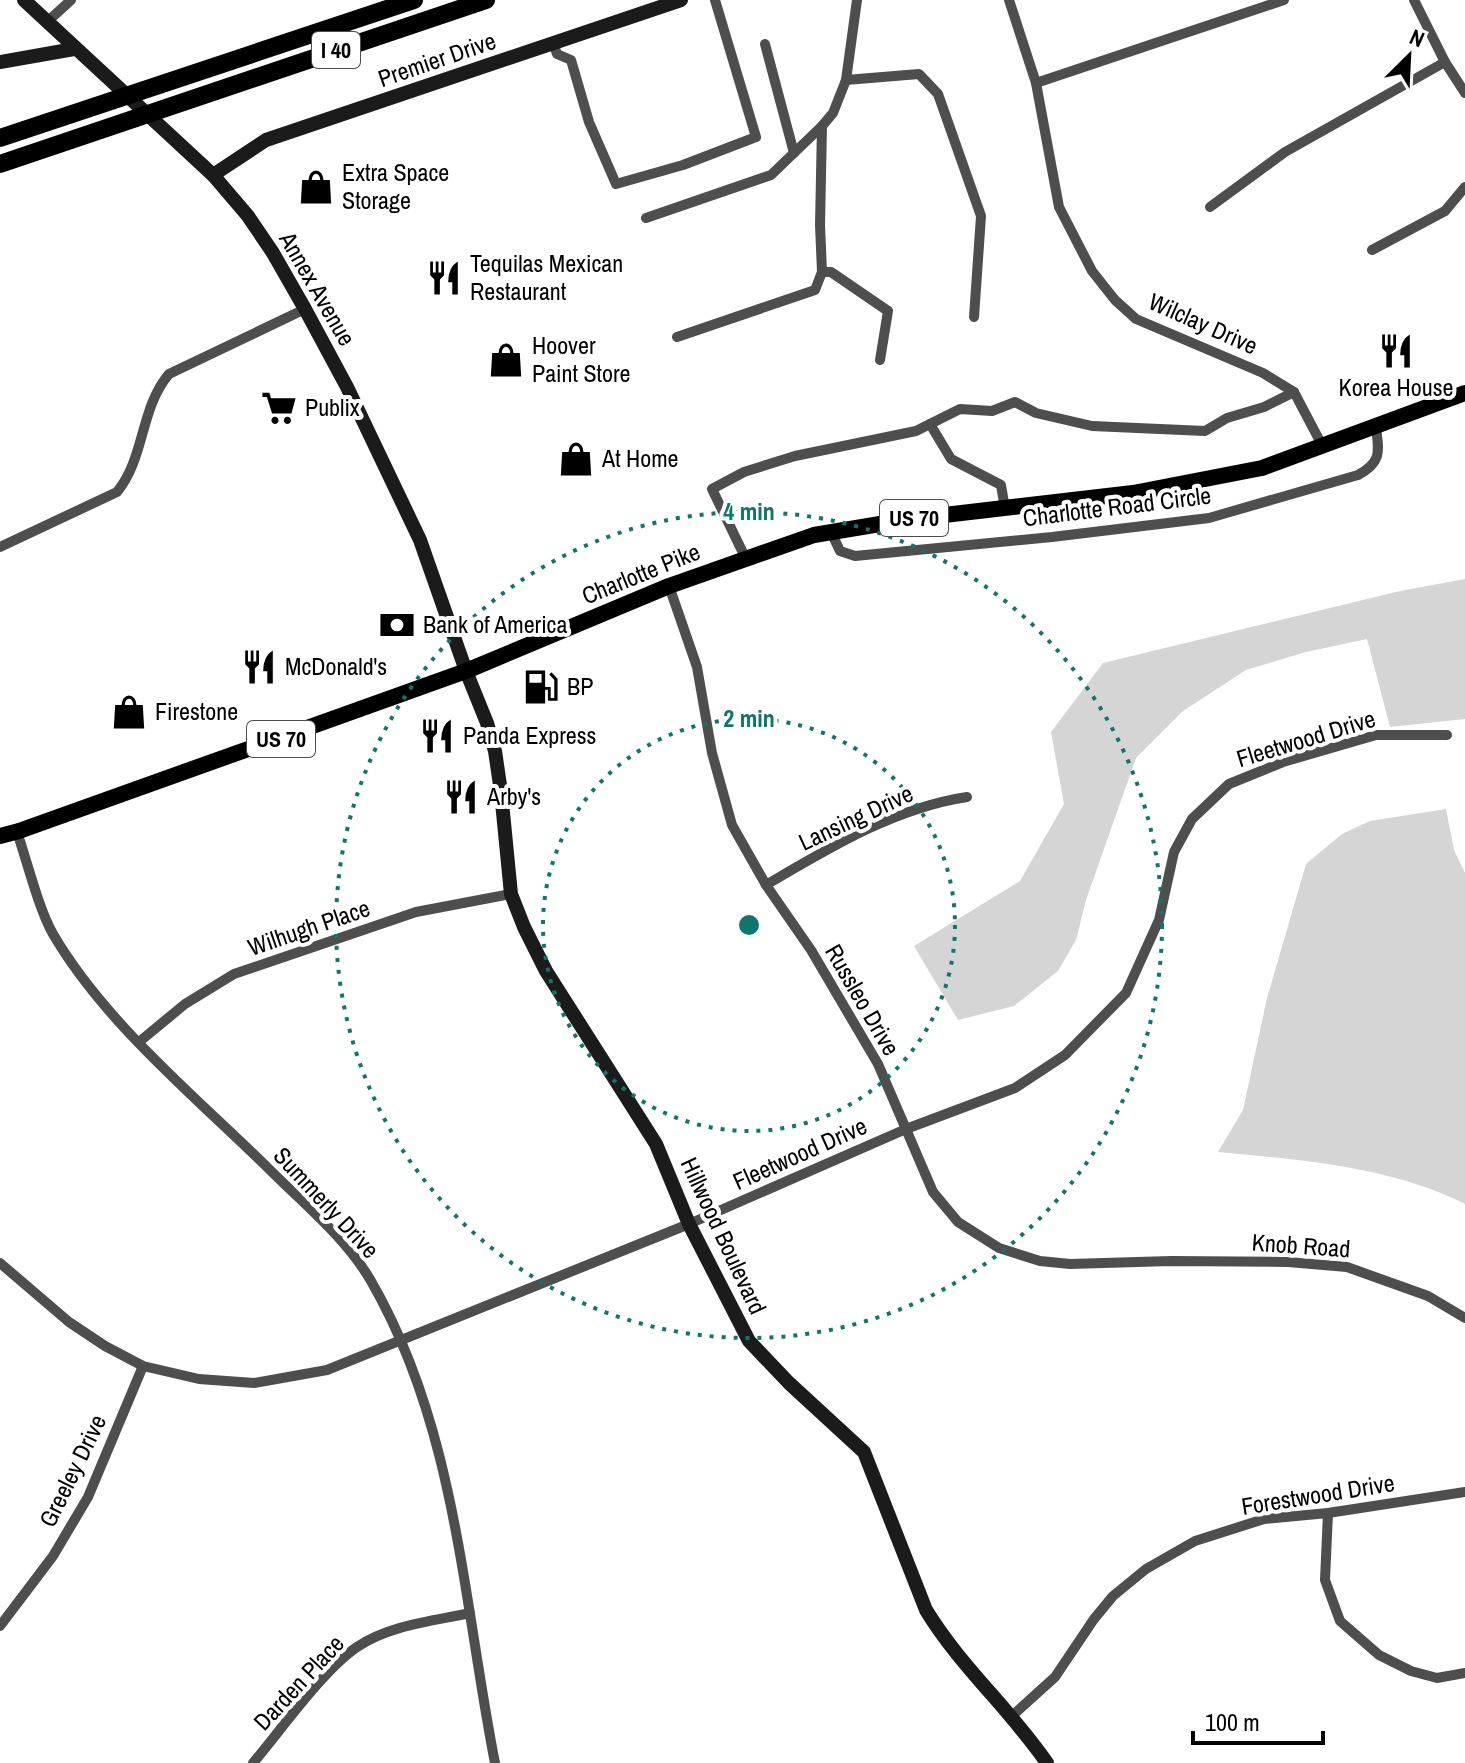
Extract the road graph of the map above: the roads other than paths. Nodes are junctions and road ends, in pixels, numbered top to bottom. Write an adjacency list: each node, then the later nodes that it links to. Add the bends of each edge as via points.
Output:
1 (24, 0): 11 (street, Annex Avenue)
2 (71, 0): 11 (street)
3 (414, 0): 21 (highway, I 40)
4 (486, 0): 23 (highway, I 40)
5 (681, 0): 12 (street, Premier Drive)
6 (715, 0): 12 (street, via 756,137 616,184 589,122 571,60 557,54)
7 (857, 0): 17 (street)
8 (1009, 0): 18 (street, Wilclay Drive)
9 (1284, 0): 18 (street)
10 (1414, 0): 16 (street)
11 (47, 22): 14 (street, Annex Avenue)
12 (553, 43): 24 (street, Premier Drive, via 266,140)
13 (765, 44): 22 (street)
14 (74, 49): 15 (street); 24 (street, Annex Avenue)
15 (0, 62)
16 (1445, 62): 19 (street); 26 (street, via 1285,152)
17 (846, 80): 20 (street); 31 (street, via 919,74 938,94 981,216)
18 (1036, 83): 34 (street, Wilclay Drive, via 1059,207 1092,271 1115,300 1136,319 1263,373)
19 (1465, 93)
20 (822, 126): 22 (street); 29 (street)
21 (0, 138)
22 (794, 153): 27 (street, via 771,175)
23 (0, 164)
24 (213, 175): 30 (street, Annex Avenue, via 248,216)
25 (1465, 187): 28 (street, via 1445,211)
26 (1210, 207)
27 (646, 218)
28 (1372, 250)
29 (822, 272): 32 (street, via 815,290); 33 (street, via 831,272 888,311)
30 (305, 309): 41 (street, via 169,374 157,389 129,475 117,492); 44 (street, Annex Avenue, via 420,540)
31 (974, 317)
32 (677, 337)
33 (880, 360)
34 (1294, 392): 36 (street, via 1205,431 1092,426 1036,413 1015,402 992,411 960,409); 38 (street)
35 (1465, 393): 37 (main road, US 70)
36 (930, 424): 39 (street, via 951,459 1001,485); 42 (street, via 795,456 712,489)
37 (1376, 427): 38 (main road, US 70); 40 (street, Charlotte Road Circle, via 1379,454 1371,468 1209,518 855,556 840,551)
38 (1323, 447): 39 (main road, Charlotte Pike / US 70, via 1262,468 1133,493)
39 (1005, 509): 40 (main road, Charlotte Pike / US 70)
40 (831, 532): 42 (main road, Charlotte Pike / US 70)
41 (0, 547)
42 (746, 559): 43 (main road, Charlotte Pike / US 70)
43 (669, 586): 44 (main road, Charlotte Pike / US 70); 49 (street, Russleo Drive, via 697,667 721,794)
44 (466, 671): 47 (main road, Charlotte Pike / US 70); 50 (street, Hillwood Boulevard, via 495,751)
45 (1447, 735): 52 (street, Fleetwood Drive, via 1376,735 1229,784 1192,819 1174,852 1159,920 1126,993 1065,1055 1015,1088)
46 (967, 797): 49 (street, Lansing Drive, via 891,819)
47 (17, 832): 48 (main road, Charlotte Pike / US 70); 51 (street, Summerly Drive, via 52,932 97,998)
48 (0, 836)
49 (766, 885): 52 (street, Russleo Drive, via 878,1064)
50 (511, 894): 51 (street, Wilhugh Place, via 416,912 234,974 185,1004); 53 (street, Hillwood Boulevard, via 546,971 656,1144)
51 (139, 1042): 57 (street, Summerly Drive, via 335,1234 370,1279)
52 (906, 1129): 53 (street, Fleetwood Drive); 54 (street, Russleo Drive, via 933,1192 958,1222 999,1248 1070,1264)
53 (689, 1224): 57 (street, Fleetwood Drive); 64 (street, Hillwood Boulevard, via 749,1341 864,1452 926,1610 968,1669)
54 (1171, 1261): 56 (street, Knob Road, via 1347,1267 1428,1296)
55 (0, 1263): 58 (street, Fleetwood Drive, via 69,1322)
56 (1465, 1318)
57 (400, 1341): 58 (street, Fleetwood Drive, via 327,1370 254,1383 199,1379); 61 (street, Summerly Drive, via 429,1414 462,1552)
58 (143, 1366): 62 (street, Greeley Drive, via 88,1497 53,1556)
59 (1465, 1492): 60 (street, Forestwood Drive)
60 (1328, 1513): 63 (street, via 1325,1580 1340,1621 1379,1655 1411,1671 1437,1678); 64 (street, Forestwood Drive, via 1264,1519 1195,1541 1146,1569 1113,1596 1055,1677)
61 (470, 1613): 65 (street, Darden Place, via 396,1629 358,1647); 66 (street, Summerly Drive)
62 (0, 1626)
63 (1465, 1673)
64 (1012, 1716): 67 (street, Hillwood Boulevard)
65 (253, 1763)
66 (495, 1763)
67 (1047, 1763)

